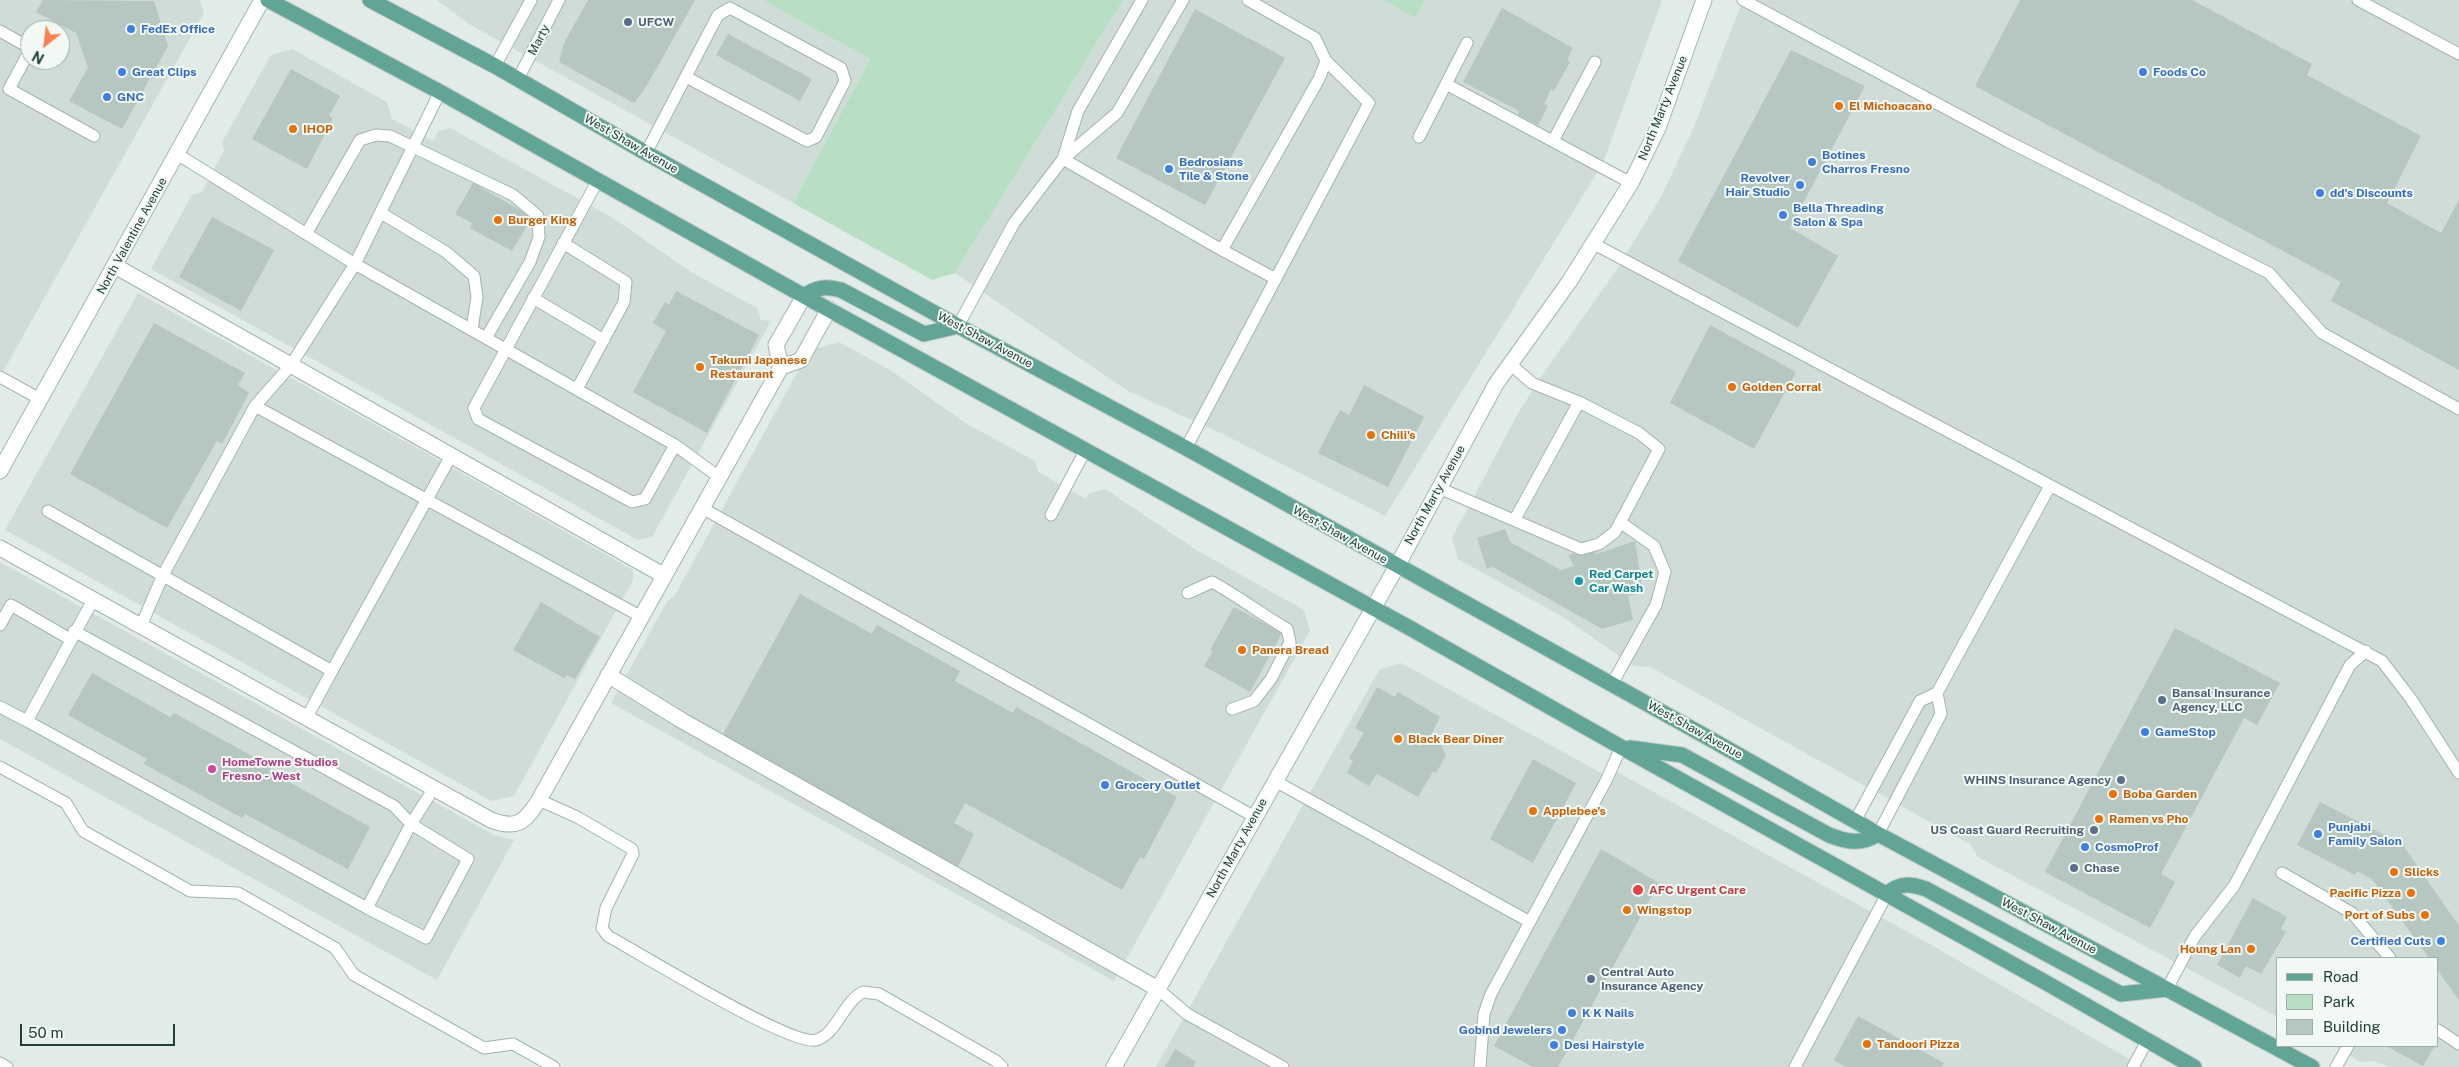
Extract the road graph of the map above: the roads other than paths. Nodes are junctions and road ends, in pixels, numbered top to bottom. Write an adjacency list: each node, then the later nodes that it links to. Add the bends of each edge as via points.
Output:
1 (262, 0): 29 (street, North Valentine Avenue)
2 (268, 0): 23 (main road)
3 (370, 0): 18 (main road, West Shaw Avenue)
4 (531, 0): 18 (lane)
5 (559, 0): 21 (lane, Marty)
6 (1142, 0): 30 (lane, via 1078,111)
7 (1182, 0): 30 (lane, via 1117,113)
8 (1248, 0): 16 (lane, via 1315,38)
9 (1704, 0): 32 (street, North Marty Avenue, via 1658,128)
10 (1743, 0): 57 (lane, via 2009,142 2269,273 2322,332)
11 (2358, 0): 15 (lane)
12 (0, 31): 13 (lane)
13 (20, 43)
14 (1467, 43): 22 (lane)
15 (2459, 54)
16 (1326, 60): 37 (lane, via 1319,79); 40 (lane, via 1370,103)
17 (1595, 62): 26 (lane)
18 (494, 66): 21 (main road, West Shaw Avenue)
19 (20, 68): 24 (lane, via 9,89)
20 (686, 77): 20 (lane, via 718,15 730,8 841,68 845,81 816,137 807,142); 28 (lane)
21 (518, 79): 28 (main road, West Shaw Avenue)
22 (1446, 84): 25 (lane); 26 (lane)
23 (440, 92): 27 (lane); 31 (main road)
24 (94, 136)
25 (1419, 137)
26 (1553, 141): 32 (lane)
27 (414, 146): 33 (lane); 34 (lane, via 390,136 376,135 360,140); 46 (lane, via 513,195 538,216 539,236 530,262)
28 (646, 153): 44 (main road, West Shaw Avenue)
29 (177, 154): 34 (lane); 39 (street, North Valentine Avenue)
30 (1063, 159): 37 (lane); 44 (lane, via 1014,223)
31 (598, 180): 35 (lane); 41 (main road)
32 (1631, 183): 36 (street, North Marty Avenue)
33 (381, 213): 38 (lane); 45 (lane, via 446,252 474,276 477,297)
34 (306, 234): 38 (lane)
35 (563, 243): 42 (lane); 47 (lane, via 626,282 624,302)
36 (1594, 244): 50 (street, North Marty Avenue); 64 (lane)
37 (1222, 250): 40 (lane)
38 (355, 264): 45 (lane); 49 (lane)
39 (115, 266): 49 (street); 54 (street, North Valentine Avenue)
40 (1276, 279): 59 (lane)
41 (804, 296): 43 (main road); 44 (main road, via 828,286 924,334); 51 (street, via 776,345)
42 (533, 298): 47 (lane); 48 (lane)
43 (829, 309): 51 (street, via 801,360); 60 (main road)
44 (958, 326): 59 (main road, West Shaw Avenue)
45 (472, 330): 46 (lane)
46 (486, 338): 48 (lane)
47 (604, 340): 53 (lane)
48 (505, 349): 53 (lane); 58 (lane, via 474,408 478,419 632,502 645,499)
49 (291, 364): 56 (lane); 61 (street)
50 (1510, 364): 55 (lane, via 1532,383); 65 (street, North Marty Avenue)
51 (781, 367): 63 (street)
52 (0, 377): 54 (lane)
53 (577, 390): 58 (lane)
54 (40, 399): 62 (street, North Valentine Avenue)
55 (1579, 402): 70 (lane); 71 (lane, via 1639,433 1659,449)
56 (255, 406): 66 (lane); 74 (lane)
57 (2459, 409)
58 (675, 445): 63 (lane)
59 (1186, 448): 73 (main road, West Shaw Avenue)
60 (1086, 449): 69 (lane); 78 (main road)
61 (452, 454): 66 (lane); 75 (street)
62 (0, 471)
63 (719, 477): 67 (street)
64 (2050, 486): 83 (lane); 87 (lane)
65 (1439, 488): 70 (lane); 73 (street, North Marty Avenue)
66 (426, 499): 79 (lane); 84 (lane)
67 (702, 508): 75 (street); 98 (lane)
68 (48, 511): 74 (lane)
69 (1051, 515)
70 (1515, 519): 71 (lane, via 1581,549 1599,544 1615,532)
71 (1620, 522): 86 (lane, via 1654,546 1665,572 1656,605)
72 (0, 548): 77 (street)
73 (1397, 566): 78 (street, North Marty Avenue); 86 (main road, West Shaw Avenue)
74 (163, 575): 81 (lane); 84 (lane)
75 (663, 575): 79 (street)
76 (1188, 593): 89 (lane, via 1212,582 1287,629 1290,642 1271,679 1254,701)
77 (93, 600): 81 (street); 82 (lane)
78 (1372, 607): 92 (main road); 95 (street, North Marty Avenue)
79 (640, 616): 85 (street)
80 (0, 625): 82 (lane, via 11,605)
81 (141, 626): 90 (street)
82 (72, 635): 91 (lane); 100 (lane, via 394,806)
83 (2366, 651): 94 (lane, via 2382,661 2411,699); 108 (lane, via 2350,665 2234,886 2195,936)
84 (332, 671): 90 (lane)
85 (608, 675): 97 (street); 107 (street, via 680,720)
86 (1612, 684): 99 (main road, West Shaw Avenue)
87 (1937, 693): 99 (lane, via 1920,701); 101 (lane, via 1941,714)
88 (0, 707): 91 (lane)
89 (1232, 709)
90 (307, 717): 96 (street)
91 (27, 721): 104 (lane)
92 (1621, 747): 101 (main road, via 1682,755 1842,840 1868,840); 103 (main road); 105 (lane)
93 (0, 767): 115 (lane, via 66,804 83,831 190,892 238,893 335,948 354,976 484,1048 513,1044)
94 (2459, 773)
95 (1275, 781): 98 (street, North Marty Avenue); 105 (lane)
96 (434, 788): 97 (street, via 504,825 519,824); 100 (lane)
97 (539, 800): 116 (lane, via 632,850 633,854 606,908 602,928 608,936 757,1020 800,1039 815,1041 824,1037 853,999 863,992 879,994)
98 (1255, 817): 107 (street, North Marty Avenue)
99 (1854, 821): 101 (main road, West Shaw Avenue)
100 (411, 824): 104 (lane); 104 (lane, via 468,859 426,938)
101 (1878, 834): 108 (main road, West Shaw Avenue)
102 (2282, 873): 106 (lane, via 2352,913)
103 (1887, 894): 108 (main road, via 1904,884 1926,889 2121,994); 110 (main road, via 2044,980); 120 (lane)
104 (367, 908)
105 (1530, 922): 119 (lane, via 1491,994 1484,1014)
106 (2389, 957)
107 (1158, 989): 117 (street, North Marty Avenue); 118 (lane, via 1188,1014)
108 (2167, 989): 123 (main road, West Shaw Avenue)
109 (2439, 1031): 111 (lane)
110 (2147, 1042): 121 (lane); 122 (main road)
111 (2459, 1044)
112 (2347, 1047): 124 (lane)
113 (0, 1063): 114 (lane)
114 (8, 1067)
115 (554, 1067)
116 (1002, 1067)
117 (1114, 1067)
118 (1283, 1067)
119 (1480, 1067)
120 (1795, 1067)
121 (2133, 1067)
122 (2194, 1067)
123 (2312, 1067)
124 (2336, 1067)

